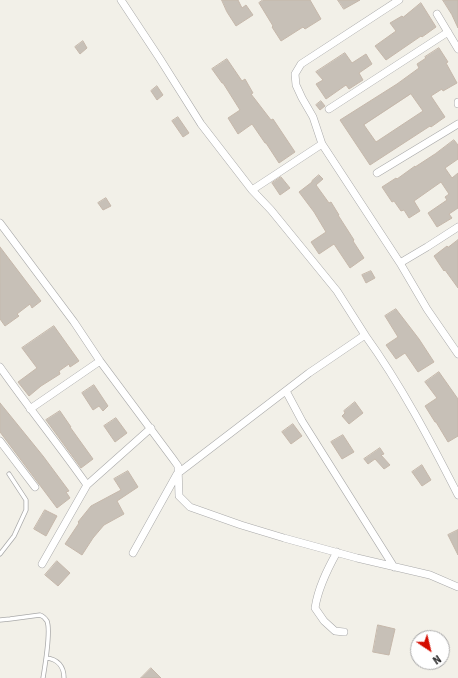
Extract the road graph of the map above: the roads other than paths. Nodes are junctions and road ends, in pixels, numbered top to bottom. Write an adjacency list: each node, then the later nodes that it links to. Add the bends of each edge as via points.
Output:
1 (121, 0): 10 (street, via 202,124)
2 (400, 0): 8 (street, via 301,64 295,74 296,85 313,117)
3 (437, 14): 4 (street)
4 (448, 32): 5 (street); 6 (street)
5 (458, 49)
6 (329, 109)
7 (458, 124): 9 (street)
8 (322, 144): 10 (street); 13 (street)
9 (377, 173)
10 (252, 190): 14 (street, via 337,291)
11 (0, 223): 16 (street)
12 (458, 227): 13 (street)
13 (400, 263): 15 (street)
14 (365, 335): 18 (street); 26 (street, via 420,422)
15 (458, 354)
16 (100, 361): 19 (street); 20 (street)
17 (0, 367): 19 (street)
18 (286, 391): 23 (street); 31 (street, via 302,421)
19 (30, 409): 24 (street)
20 (151, 428): 23 (street, via 178,466); 24 (street)
21 (1, 445): 25 (street)
22 (8, 474): 28 (lane, via 26,500 26,510 14,536)
23 (178, 474): 27 (street, via 179,496 190,507 262,532); 29 (street)
24 (87, 485): 30 (street)
25 (35, 486)
26 (458, 495)
27 (337, 552): 31 (street); 34 (street, via 324,576 315,608 335,631)
28 (0, 554)
29 (133, 554)
30 (42, 564)
31 (394, 567): 32 (street, via 430,575)
32 (458, 587)
33 (0, 620): 35 (lane, via 40,615 44,617 48,627)
34 (344, 632)
35 (46, 658): 36 (lane); 37 (lane, via 59,663)
36 (43, 678)
37 (64, 678)

